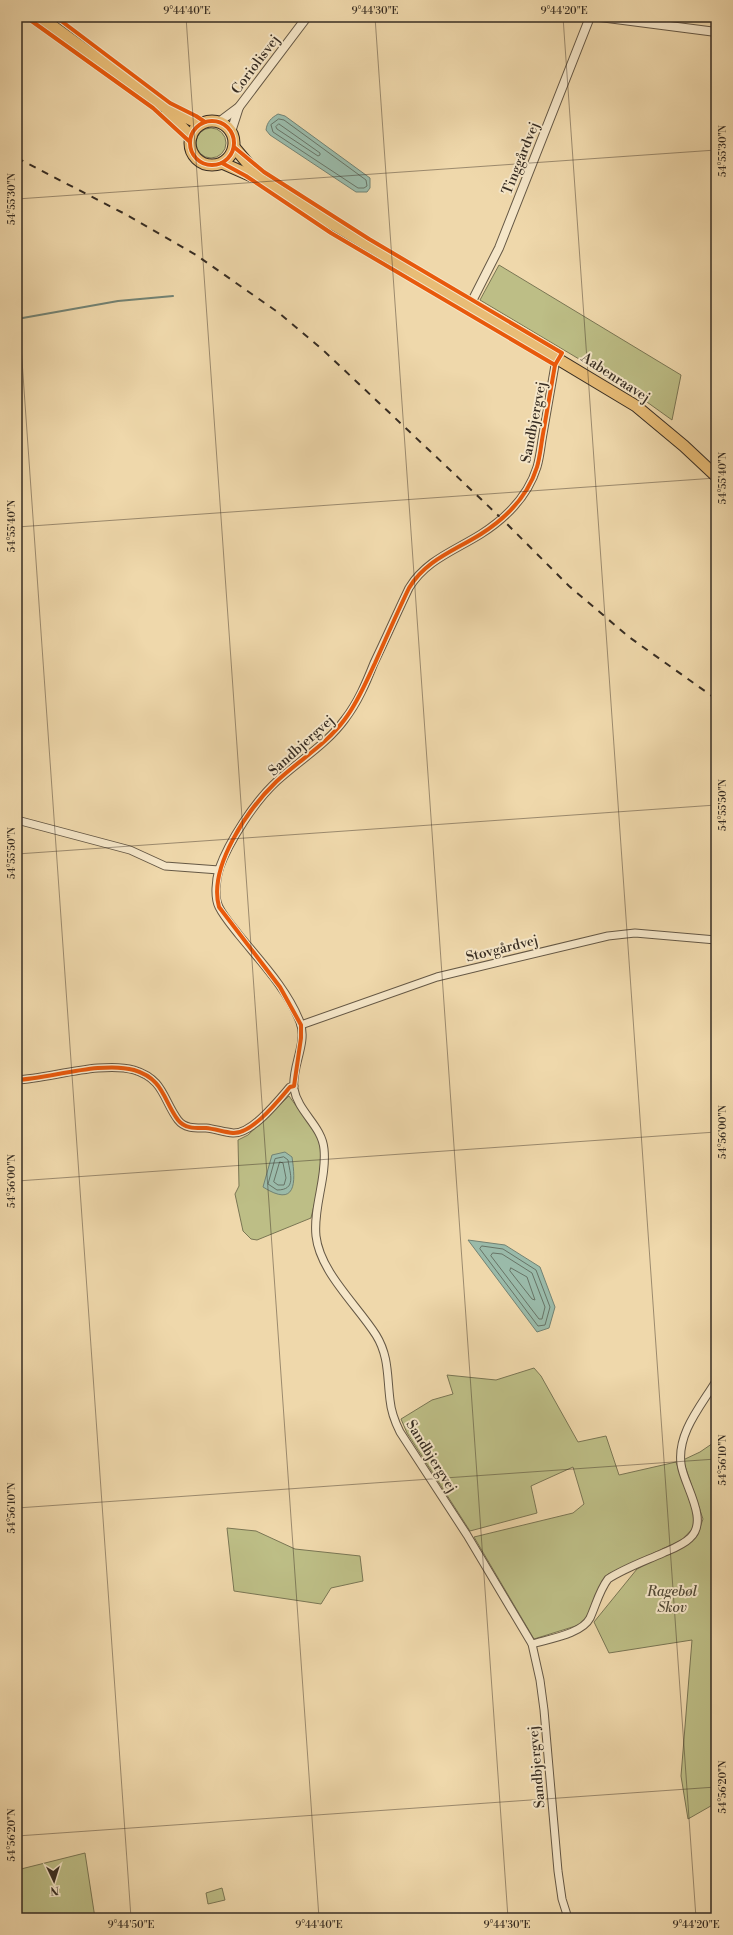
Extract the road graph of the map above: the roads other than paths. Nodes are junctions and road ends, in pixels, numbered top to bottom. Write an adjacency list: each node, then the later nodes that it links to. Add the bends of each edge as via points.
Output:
1 (40, 17): 6 (main road)
2 (307, 17): 7 (street, Coriolisvej)
3 (590, 17): 15 (street, Tinggårdvej, via 499,248)
4 (600, 17): 5 (street)
5 (716, 32)
6 (163, 106): 9 (main road); 11 (main road)
7 (239, 107): 8 (street, Coriolisvej); 10 (street, Coriolisvej)
8 (219, 122): 9 (main road); 10 (main road)
9 (200, 124): 11 (main road)
10 (231, 132): 12 (main road)
11 (191, 137): 13 (main road, via 191,148 198,160 209,165)
12 (234, 147): 13 (main road, via 232,154); 14 (main road, Aabenraavej)
13 (222, 163): 14 (main road, Aabenraavej)
14 (263, 181): 15 (main road, Aabenraavej)
15 (469, 307): 16 (main road, Aabenraavej)
16 (558, 358): 17 (main road, Aabenraavej, via 636,406); 19 (street, Sandbjergvej, via 537,467 525,491 502,520 429,564 414,579 357,702 332,736 261,798 236,834)
17 (716, 476)
18 (17, 820): 19 (street, via 130,850 165,866)
19 (219, 870): 21 (street, Sandbjergvej, via 216,897 219,907 280,987)
20 (716, 940): 21 (street, Stovgårdvej, via 635,934 608,936 437,977)
21 (301, 1025): 23 (street, Sandbjergvej, via 302,1038)
22 (17, 1080): 23 (street, via 98,1069 133,1070 154,1081 182,1124 189,1128 210,1128 233,1133 244,1132)
23 (294, 1086): 25 (street, Sandbjergvej, via 300,1102 318,1130 324,1147 316,1236 321,1254 338,1285 376,1335 384,1352 390,1400 400,1432 467,1535)
24 (716, 1381): 25 (street, via 688,1427 680,1453 681,1465 695,1505 695,1533 680,1545 608,1579 601,1588 590,1619 584,1626)
25 (532, 1644): 26 (street, Sandbjergvej, via 544,1710 558,1872)
26 (568, 1918)

